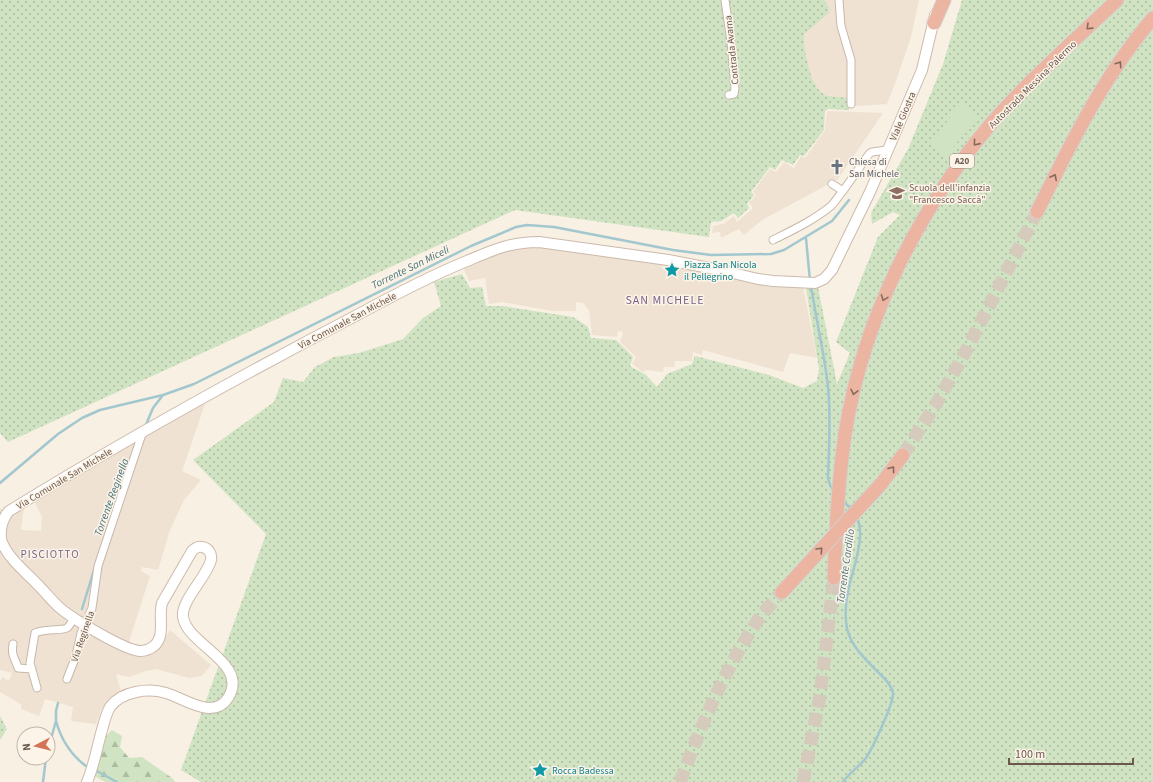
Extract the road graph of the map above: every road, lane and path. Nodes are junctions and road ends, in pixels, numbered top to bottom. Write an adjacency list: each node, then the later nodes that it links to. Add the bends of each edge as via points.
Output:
1 (725, 0): 8 (street, Contrada Avarna, via 735,88 734,94)
2 (839, 0): 9 (street, via 841,26 851,60)
3 (939, 0): 7 (street, Viale Giostra)
4 (944, 0): 7 (highway)
5 (1117, 0): 18 (highway, Autostrada Messina-Palermo / A20, one-way to 18, via 991,124 955,170 927,212 900,262 864,354 845,434 839,483)
6 (1153, 18): 13 (highway, one-way to 6, via 1099,95)
7 (934, 23): 10 (street, Viale Giostra, via 922,70)
8 (730, 96)
9 (851, 104)
10 (887, 150): 12 (street, via 869,154); 15 (street, Viale Giostra, via 870,192 832,270 824,279)
11 (832, 184): 12 (street)
12 (843, 190): 14 (street, via 825,210)
13 (1037, 212)
14 (773, 240)
15 (815, 283): 16 (street, Via Comunale San Michele, via 758,279 668,260 578,247 539,242 511,244 428,278)
16 (143, 431): 20 (street, Via Comunale San Michele, via 9,511 2,521 1,539 6,550 59,607); 21 (street, Via Reginella, via 98,566 92,608)
17 (903, 455): 19 (highway, one-way to 17, bridge, via 881,484)
18 (834, 578)
19 (782, 592)
20 (74, 617): 21 (street, Via Comunale San Michele); 23 (street, via 66,629 35,633 30,663)
21 (85, 624): 24 (street, Via Reginella); 26 (street, Via Comunale San Michele, via 132,649 142,651 153,646 161,634 162,603 192,551 197,547 205,548 210,553 210,562 183,610 184,619 188,628 229,671 232,684 229,697 224,703 211,708 157,691 131,693 119,699 107,712)
22 (13, 644): 23 (street, via 12,654 18,668)
23 (32, 669): 25 (street)
24 (67, 679)
25 (37, 688)
26 (87, 782)

